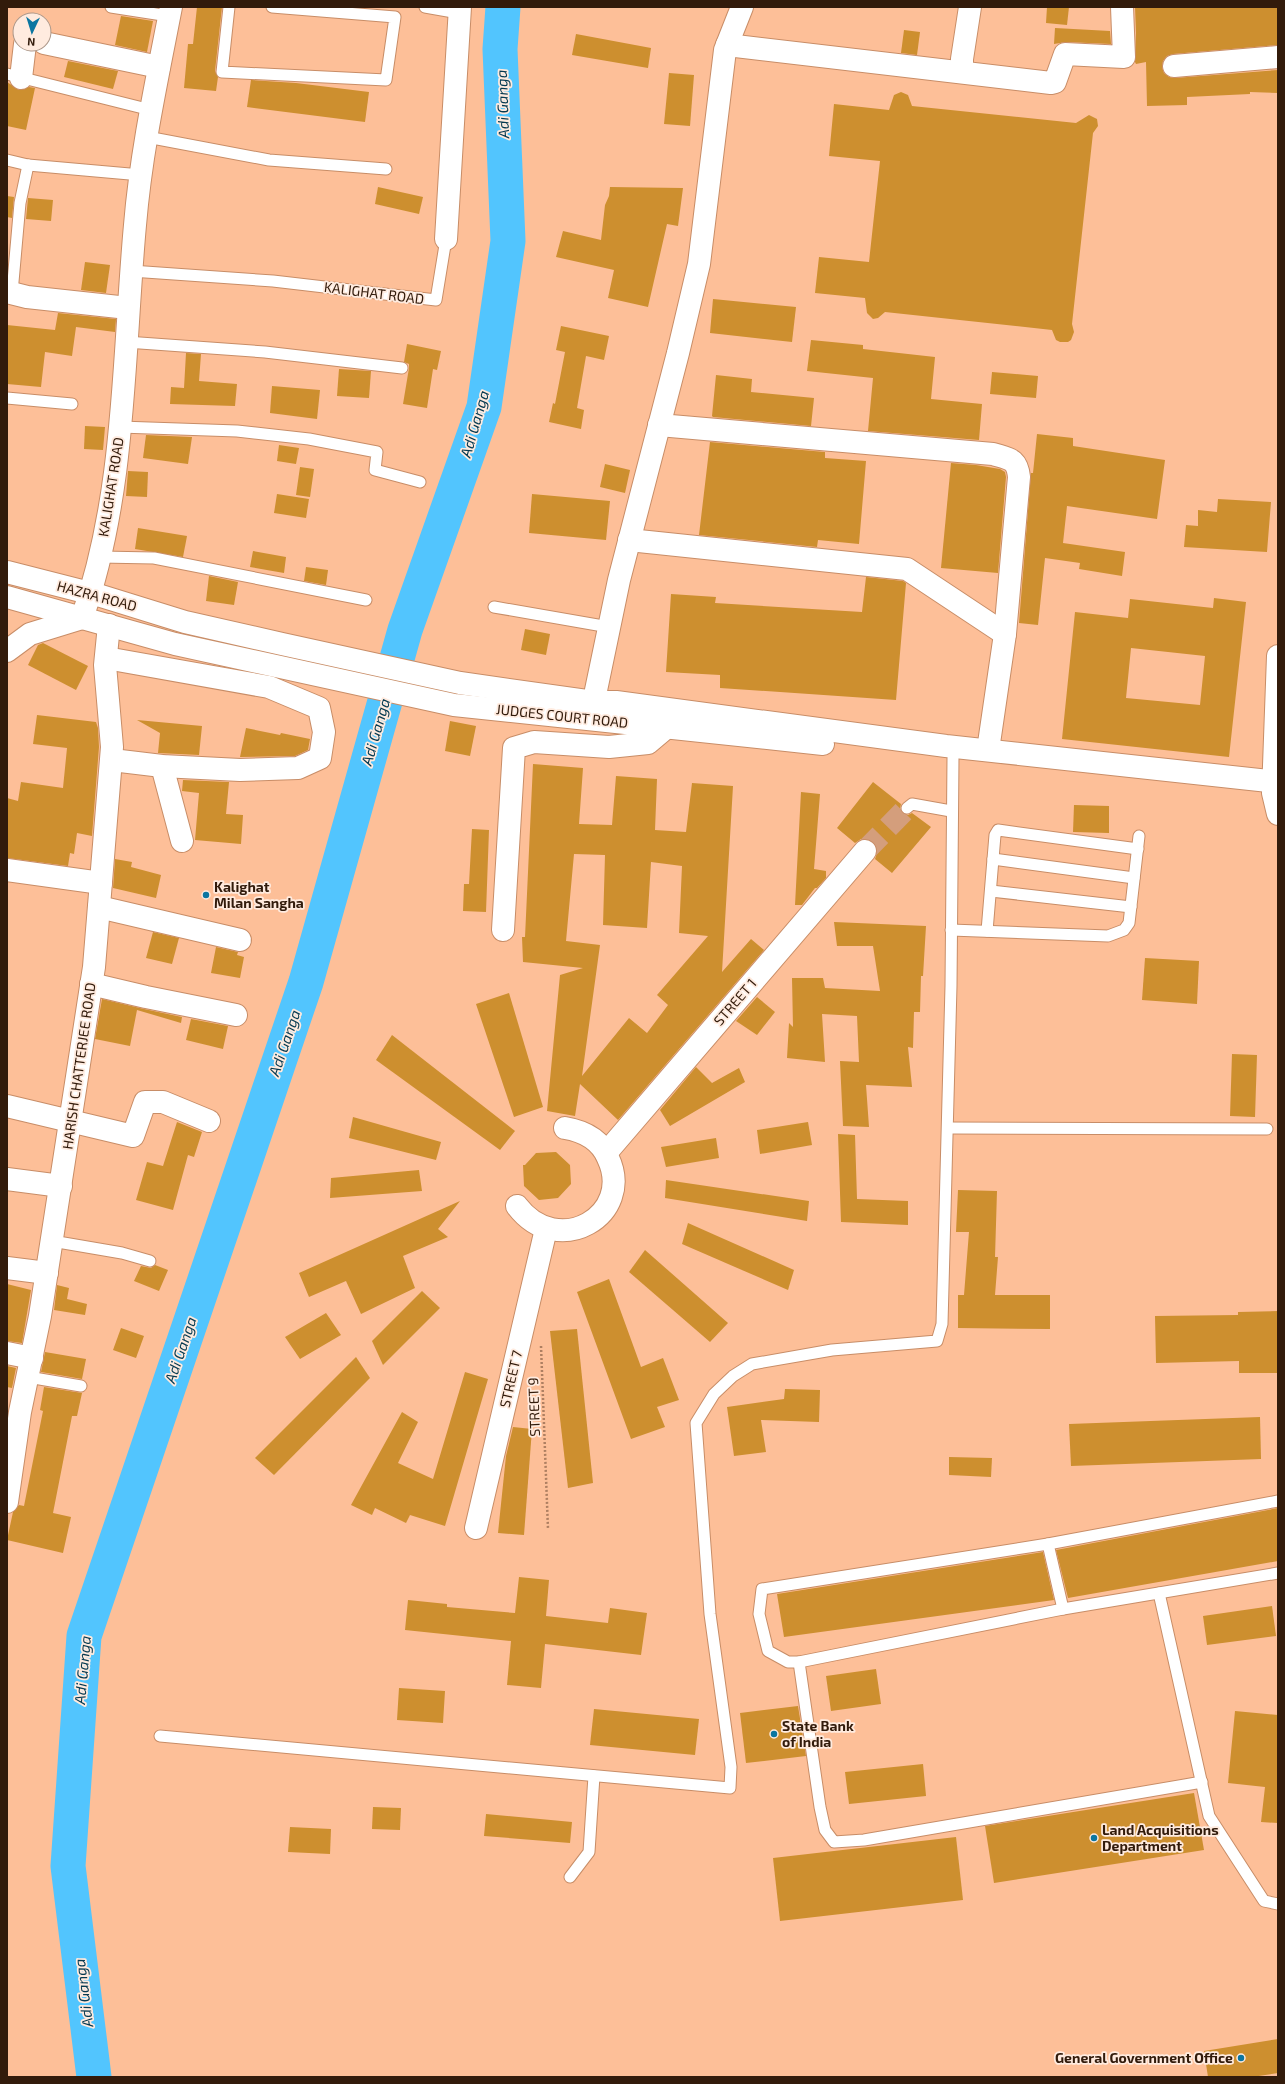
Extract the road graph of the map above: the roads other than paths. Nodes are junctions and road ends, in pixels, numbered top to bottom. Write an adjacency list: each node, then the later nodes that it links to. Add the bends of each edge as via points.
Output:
1 (110, 7): 10 (lane)
2 (230, 7): 8 (lane, via 222,72 386,80 395,17)
3 (272, 7): 8 (lane)
4 (425, 7): 9 (lane)
5 (742, 7): 12 (street)
6 (970, 7): 17 (street)
7 (1122, 7): 17 (street, via 1124,57 1065,54 1055,82 1051,83)
8 (297, 8)
9 (460, 10): 25 (street)
10 (170, 11): 16 (street, KALIGHAT ROAD)
11 (52, 45): 16 (street)
12 (727, 46): 17 (street); 33 (street, via 716,115 699,264)
13 (22, 52): 18 (street)
14 (1278, 57): 15 (street)
15 (1174, 66)
16 (159, 67): 19 (street, KALIGHAT ROAD)
17 (962, 72)
18 (14, 76): 19 (lane)
19 (151, 110): 20 (street, KALIGHAT ROAD)
20 (147, 137): 23 (lane, via 269,160); 24 (street, KALIGHAT ROAD)
21 (7, 160): 22 (lane)
22 (28, 165): 24 (lane); 27 (lane, via 20,203)
23 (386, 169)
24 (141, 175): 26 (street, KALIGHAT ROAD)
25 (446, 239): 26 (lane, KALIGHAT ROAD, via 436,300 273,281)
26 (131, 271): 28 (street, KALIGHAT ROAD)
27 (10, 293): 28 (street)
28 (128, 308): 29 (street, KALIGHAT ROAD)
29 (126, 342): 30 (lane, via 265,352); 34 (street, KALIGHAT ROAD)
30 (402, 368)
31 (7, 398): 32 (lane)
32 (72, 404)
33 (659, 425): 36 (street); 47 (street, via 993,454 1012,459 1018,467 1019,477)
34 (120, 427): 35 (lane, via 237,431 309,439 377,452 375,470); 37 (street, KALIGHAT ROAD)
35 (420, 482)
36 (629, 540): 46 (street); 47 (street, via 907,569)
37 (100, 557): 39 (street, KALIGHAT ROAD); 41 (lane, via 154,558)
38 (7, 572): 39 (street, HAZRA ROAD)
39 (91, 593): 43 (street, KALIGHAT ROAD); 44 (street, HAZRA ROAD)
40 (7, 597): 43 (street, HAZRA ROAD)
41 (366, 600)
42 (494, 607): 46 (lane)
43 (82, 618): 45 (street, HAZRA ROAD); 49 (street, via 30,634)
44 (185, 622): 52 (street, JUDGES COURT ROAD)
45 (109, 625): 48 (street, HAZRA ROAD); 51 (street, HARISH CHATTERJEE ROAD)
46 (609, 627): 52 (street)
47 (1005, 634): 54 (street)
48 (175, 644): 52 (street, JUDGES COURT ROAD, via 454,704)
49 (7, 651)
50 (1278, 656): 58 (street)
51 (106, 658): 56 (street, HARISH CHATTERJEE ROAD); 57 (street, via 268,687 319,708 324,732 320,758 298,768 240,770)
52 (592, 710): 53 (street, JUDGES COURT ROAD); 54 (street, JUDGES COURT ROAD, via 616,702)
53 (667, 727): 55 (street, JUDGES COURT ROAD); 72 (street, via 648,743 609,747 534,742 514,748)
54 (988, 750): 58 (street, JUDGES COURT ROAD)
55 (953, 758): 58 (street, JUDGES COURT ROAD); 60 (lane)
56 (112, 760): 57 (street); 68 (street, HARISH CHATTERJEE ROAD)
57 (162, 766): 62 (street)
58 (1276, 793)
59 (907, 808): 60 (lane, via 912,804)
60 (951, 811): 73 (lane)
61 (1140, 836): 63 (lane)
62 (182, 841)
63 (1138, 849): 65 (lane, via 998,830 995,835); 67 (lane)
64 (865, 851): 84 (street, STREET 1)
65 (993, 859): 67 (lane); 69 (lane)
66 (7, 870): 68 (street)
67 (1134, 878): 71 (lane)
68 (101, 883): 70 (street, HARISH CHATTERJEE ROAD)
69 (991, 891): 71 (lane); 74 (lane)
70 (99, 907): 75 (street); 76 (street, HARISH CHATTERJEE ROAD)
71 (1131, 907): 74 (lane, via 1129,922 1124,930 1108,936)
72 (503, 930)
73 (951, 930): 74 (lane); 82 (lane)
74 (988, 931)
75 (240, 940)
76 (91, 984): 77 (street); 79 (street, HARISH CHATTERJEE ROAD)
77 (236, 1015)
78 (7, 1106): 79 (street)
79 (71, 1121): 80 (street, via 132,1136 145,1102 163,1102); 86 (street, HARISH CHATTERJEE ROAD)
80 (209, 1121)
81 (565, 1128): 84 (street, via 588,1135)
82 (948, 1128): 83 (lane); 106 (lane, via 942,1324 937,1341 832,1350 752,1364 733,1376 714,1394 696,1423 710,1614 731,1767 730,1788)
83 (1267, 1129)
84 (606, 1153): 88 (street, via 614,1176 609,1201 602,1211 594,1220 571,1230)
85 (7, 1179): 86 (street)
86 (61, 1186): 89 (street, HARISH CHATTERJEE ROAD)
87 (517, 1206): 88 (street, via 529,1220)
88 (546, 1229): 99 (street, STREET 7)
89 (52, 1241): 90 (lane, via 122,1253); 92 (street, HARISH CHATTERJEE ROAD)
90 (150, 1261)
91 (7, 1268): 92 (street)
92 (47, 1273): 94 (street, HARISH CHATTERJEE ROAD)
93 (7, 1353): 94 (street)
94 (30, 1367): 95 (lane); 96 (street, HARISH CHATTERJEE ROAD)
95 (81, 1386)
96 (14, 1411): 97 (street, HARISH CHATTERJEE ROAD)
97 (7, 1497)
98 (1278, 1501): 100 (lane)
99 (476, 1528)
100 (1048, 1544): 103 (lane); 104 (lane, via 762,1589 759,1614 768,1651 788,1662)
101 (1278, 1573): 102 (lane)
102 (1159, 1593): 103 (lane); 107 (lane)
103 (1063, 1609): 104 (lane)
104 (799, 1662): 107 (lane, via 823,1823 834,1842 864,1840)
105 (160, 1736): 106 (lane)
106 (594, 1776): 108 (lane, via 589,1852)
107 (1202, 1782): 109 (lane, via 1209,1816 1264,1901)
108 (570, 1877)
109 (1278, 1904)

